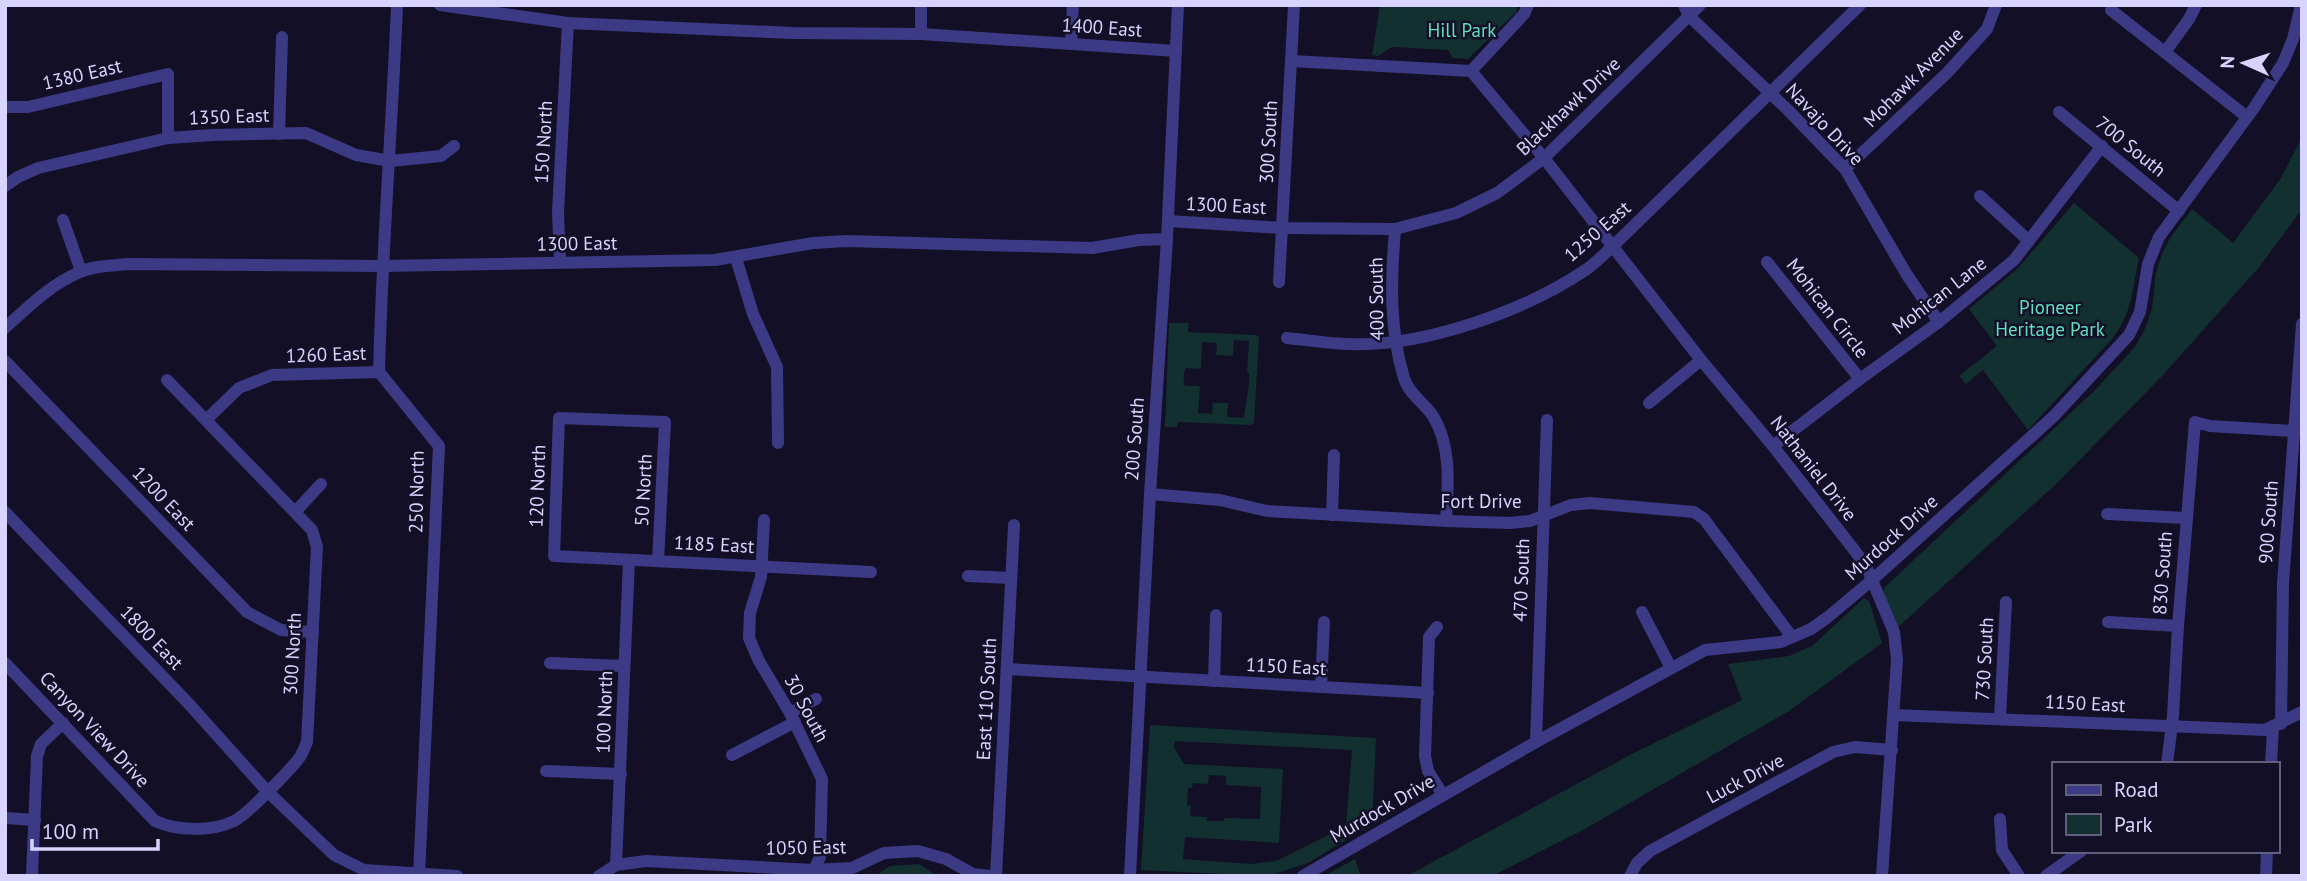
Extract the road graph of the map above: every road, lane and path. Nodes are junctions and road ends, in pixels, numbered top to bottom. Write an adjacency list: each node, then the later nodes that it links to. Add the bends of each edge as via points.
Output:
1 (397, 5): 32 (street)
2 (440, 5): 15 (street, 1400 East)
3 (921, 5): 16 (street)
4 (1073, 5): 18 (street)
5 (1178, 5): 19 (street, 200 South)
6 (1294, 5): 21 (street, 300 South)
7 (1528, 5): 22 (street)
8 (1700, 5): 13 (street, Blackhawk Drive)
9 (1860, 5): 23 (street, 1250 East)
10 (1996, 5): 33 (street, Mohawk Avenue, via 1987,29 1947,73)
11 (2196, 5): 20 (street)
12 (2301, 5): 26 (street, Murdock Drive, via 2283,62)
13 (1687, 10): 23 (street, Navajo Drive); 31 (street, Blackhawk Drive)
14 (2111, 10): 20 (street)
15 (568, 23): 16 (street, 1400 East); 45 (street, 150 North, via 558,212)
16 (921, 34): 18 (street, 1400 East)
17 (282, 37): 27 (street)
18 (1071, 44): 19 (street, 1400 East)
19 (1175, 51): 38 (street, 200 South)
20 (2165, 52): 26 (street)
21 (1292, 61): 22 (street); 39 (street, 300 South)
22 (1471, 71): 31 (street, Nathaniel Drive)
23 (1770, 94): 33 (street, Navajo Drive); 43 (street, 1250 East)
24 (5, 107): 28 (street, 1380 East, via 28,107 168,74)
25 (2059, 112): 30 (street, 700 South)
26 (2247, 117): 36 (street, Murdock Drive)
27 (279, 134): 28 (street, 1350 East); 32 (street, 1350 East, via 306,133 356,155)
28 (168, 138): 34 (street, 1350 East, via 38,168)
29 (454, 146): 32 (street, 1350 East, via 441,156)
30 (2102, 146): 36 (street, 700 South); 42 (street, Mohican Lane)
31 (1544, 158): 40 (street, Blackhawk Drive, via 1497,193 1456,213); 43 (street, Nathaniel Drive)
32 (390, 161): 47 (street)
33 (1845, 169): 50 (street, Navajo Drive)
34 (5, 186)
35 (1980, 196): 42 (street)
36 (2179, 211): 86 (street, Murdock Drive, via 2154,248 2140,312 2121,344 2054,416)
37 (63, 220): 48 (street)
38 (1168, 221): 39 (street, 1300 East); 41 (street, 200 South)
39 (1282, 228): 40 (street, Blackhawk Drive); 49 (street, 300 South)
40 (1395, 229): 54 (street, 400 South, via 1391,282)
41 (1167, 239): 44 (street, 1300 East, via 1093,248 846,241); 69 (street, 200 South)
42 (2029, 241): 50 (street, Mohican Lane, via 2014,260)
43 (1612, 247): 54 (street, 1250 East, via 1584,271 1517,307 1458,328); 56 (street, Nathaniel Drive)
44 (736, 258): 45 (street, 1300 East); 65 (street, via 753,314 777,367)
45 (560, 262): 47 (street, 1300 East)
46 (1767, 262): 58 (street, Mohican Circle)
47 (382, 266): 48 (street, 1300 East, via 128,264); 57 (street)
48 (81, 271): 52 (street, 1300 East, via 49,289)
49 (1279, 282)
50 (1939, 322): 58 (street, Mohican Lane)
51 (2301, 326): 64 (street, 900 South)
52 (5, 328)
53 (1287, 338): 54 (street, 1250 East, via 1353,344)
54 (1394, 341): 77 (street, 400 South, via 1405,382 1445,441)
55 (5, 360): 94 (street, 1200 East, via 247,612 281,630)
56 (1701, 360): 60 (street); 66 (street, Nathaniel Drive)
57 (379, 372): 62 (street, 1260 East, via 272,375 239,388); 129 (street, 250 North, via 439,446)
58 (1860, 379): 66 (street, Mohican Lane)
59 (167, 380): 62 (street, 300 North)
60 (1649, 402)
61 (559, 418): 79 (street, 120 North); 81 (street, 50 North, via 665,422)
62 (207, 419): 71 (street, 300 North)
63 (1547, 420): 74 (street, 470 South)
64 (2293, 431): 75 (street, 830 South, via 2195,422); 112 (street, 900 South)
65 (778, 443)
66 (1773, 446): 86 (street, Nathaniel Drive, via 1855,551)
67 (1334, 455): 73 (street)
68 (321, 484): 71 (street)
69 (1150, 494): 73 (street, Fort Drive); 101 (street, 200 South)
70 (5, 512): 120 (street, 1800 East)
71 (295, 512): 94 (street, 300 North, via 312,530 317,547)
72 (2107, 514): 75 (street)
73 (1332, 515): 77 (street, Fort Drive)
74 (1542, 516): 77 (street, Fort Drive, via 1508,523); 95 (street, Fort Drive, via 1590,503 1694,512 1704,519); 113 (street, 470 South)
75 (2186, 518): 92 (street, 830 South)
76 (764, 520): 82 (street, 30 South)
77 (1446, 521)
78 (1014, 525): 85 (street, East 110 South)
79 (554, 556): 80 (street, 1185 East)
80 (629, 560): 81 (street, 1185 East); 98 (street, 100 North)
81 (658, 561): 82 (street, 1185 East)
82 (762, 566): 83 (street, 1185 East); 108 (street, 30 South, via 749,638)
83 (871, 572)
84 (968, 576): 85 (street)
85 (1011, 578): 100 (street, East 110 South)
86 (1872, 580): 95 (street, Murdock Drive, via 1828,617); 107 (street, Nathaniel Drive, via 1894,632)
87 (2006, 602): 109 (street, 730 South)
88 (1642, 612): 99 (street)
89 (1216, 615): 102 (street)
90 (1324, 622): 103 (street)
91 (2108, 622): 92 (street)
92 (2178, 626): 111 (street, 830 South)
93 (1437, 628): 104 (street, via 1429,637)
94 (313, 632): 120 (street, 300 North, via 307,742 301,756)
95 (1792, 637): 99 (street, Murdock Drive, via 1705,650)
96 (5, 663): 110 (street, Canyon View Drive)
97 (550, 663): 98 (street)
98 (625, 666): 119 (street, 100 North)
99 (1671, 668): 113 (street, Murdock Drive)
100 (1007, 669): 101 (street, 1150 East); 134 (street, East 110 South)
101 (1142, 677): 102 (street, 1150 East); 135 (street, 200 South)
102 (1214, 681): 103 (street, 1150 East)
103 (1321, 687): 104 (street, 1150 East)
104 (1428, 693): 121 (street, via 1424,756)
105 (816, 699): 108 (street)
106 (2302, 712): 112 (street)
107 (1894, 715): 109 (street, 1150 East); 114 (street, Nathaniel Drive)
108 (792, 717): 115 (street); 128 (street, 30 South, via 822,779 820,857)
109 (2000, 718): 111 (street, 1150 East)
110 (64, 723): 120 (street, Canyon View Drive, via 155,821 168,827 213,829 236,820); 124 (street, via 41,744 37,756)
111 (2171, 726): 112 (street, 1150 East, via 2265,730); 116 (street, 830 South)
112 (2277, 726): 117 (street, 900 South)
113 (1536, 742): 121 (street, Murdock Drive)
114 (1892, 750): 137 (street, Luck Drive, via 1855,747 1833,752 1650,851); 138 (street, Nathaniel Drive)
115 (732, 755)
116 (2167, 762)
117 (2271, 762)
118 (546, 771): 119 (street)
119 (621, 774): 127 (street, 100 North)
120 (267, 791): 129 (street, via 334,855 364,870)
121 (1443, 795): 136 (street, Murdock Drive)
122 (5, 818): 124 (street)
123 (2000, 819): 139 (street, via 2002,850)
124 (35, 820): 130 (street)
125 (2078, 853): 140 (street)
126 (2267, 853): 141 (street)
127 (616, 865): 128 (street, 1050 East, via 646,861); 132 (street)
128 (814, 870): 133 (street, 1050 East, via 852,868 884,853 918,851 973,874)
129 (419, 875): 131 (street)
130 (32, 876)
131 (457, 876)
132 (599, 876)
133 (990, 876)
134 (996, 876)
135 (1130, 876)
136 (1303, 876)
137 (1630, 876)
138 (1882, 876)
139 (2019, 876)
140 (2046, 876)
141 (2266, 876)

